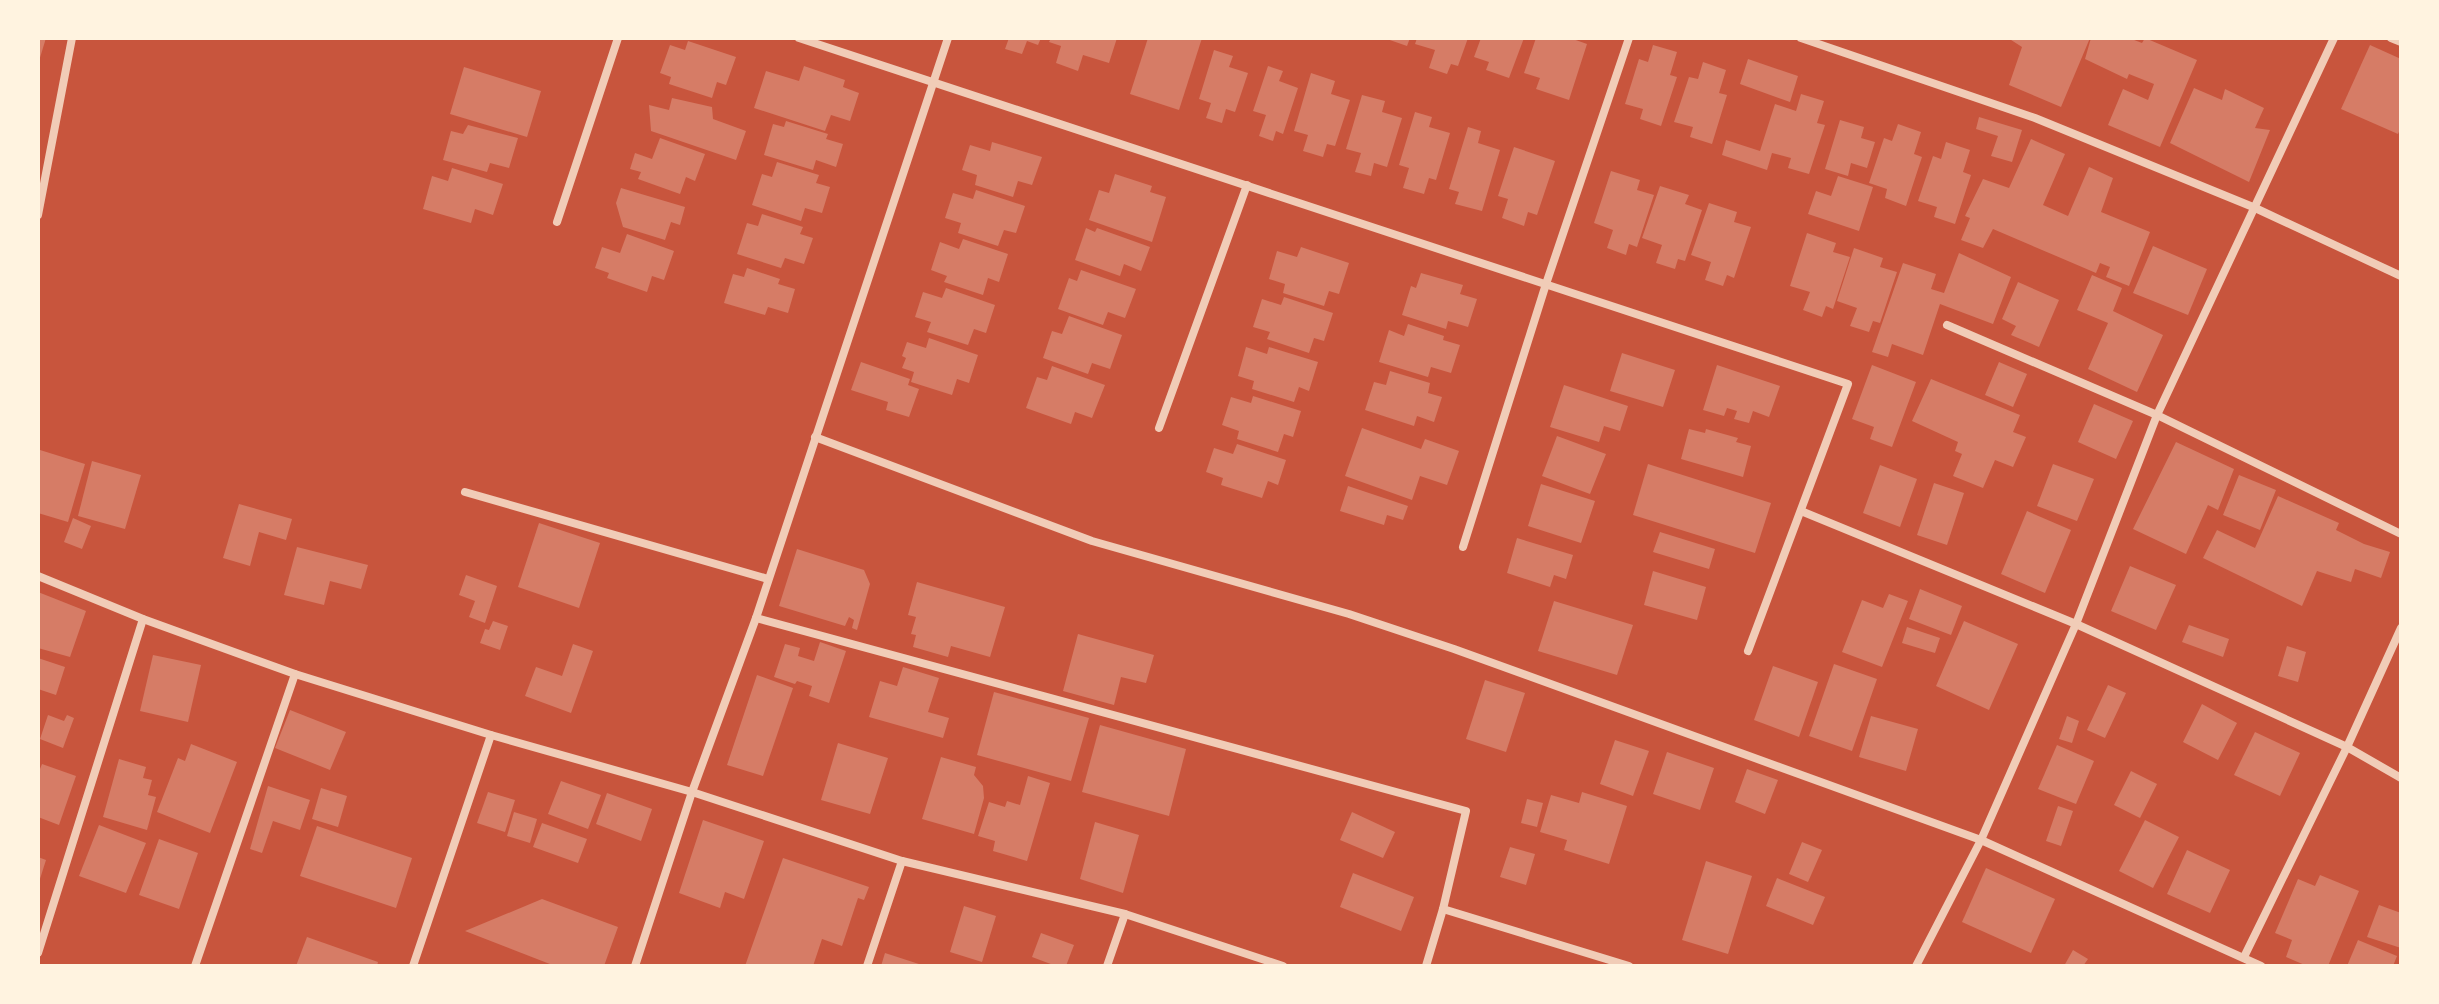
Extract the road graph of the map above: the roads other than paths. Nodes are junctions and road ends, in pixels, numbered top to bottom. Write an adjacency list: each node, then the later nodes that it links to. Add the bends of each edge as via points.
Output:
1 (72, 38): 13 (street)
2 (618, 38): 14 (street)
3 (799, 38): 10 (street)
4 (948, 38): 10 (street)
5 (1629, 38): 16 (street)
6 (1801, 38): 12 (street, via 2035,118)
7 (2334, 38): 12 (street)
8 (2391, 38): 9 (street)
9 (2401, 42)
10 (933, 82): 11 (street); 20 (street)
11 (1247, 185): 16 (street); 19 (street)
12 (2253, 207): 15 (street); 18 (street)
13 (38, 215)
14 (557, 222)
15 (2401, 276)
16 (1546, 284): 22 (street, via 1848,384); 24 (street)
17 (1947, 325): 18 (street)
18 (2157, 415): 23 (street); 29 (street)
19 (1159, 428)
20 (815, 437): 26 (street); 37 (street, via 1092,541 1454,649)
21 (465, 492): 26 (street)
22 (1801, 511): 29 (street); 31 (street)
23 (2401, 534)
24 (1463, 547)
25 (38, 576): 28 (street)
26 (768, 579): 27 (street)
27 (756, 618): 36 (street); 39 (street, via 1466,811)
28 (143, 619): 32 (street); 41 (street)
29 (2076, 624): 34 (street); 37 (street)
30 (2401, 628): 34 (street)
31 (1748, 651)
32 (295, 674): 33 (street); 43 (street)
33 (491, 735): 36 (street); 44 (street)
34 (2347, 747): 35 (street); 42 (street)
35 (2401, 778)
36 (692, 792): 38 (street); 45 (street)
37 (1981, 840): 42 (street); 51 (street)
38 (902, 861): 40 (street); 46 (street)
39 (1443, 909): 49 (street); 50 (street)
40 (1125, 914): 47 (street); 48 (street)
41 (38, 953)
42 (2244, 957): 52 (street)
43 (195, 966)
44 (413, 966)
45 (635, 966)
46 (867, 966)
47 (1107, 966)
48 (1283, 966)
49 (1426, 966)
50 (1629, 966)
51 (1916, 966)
52 (2261, 966)

